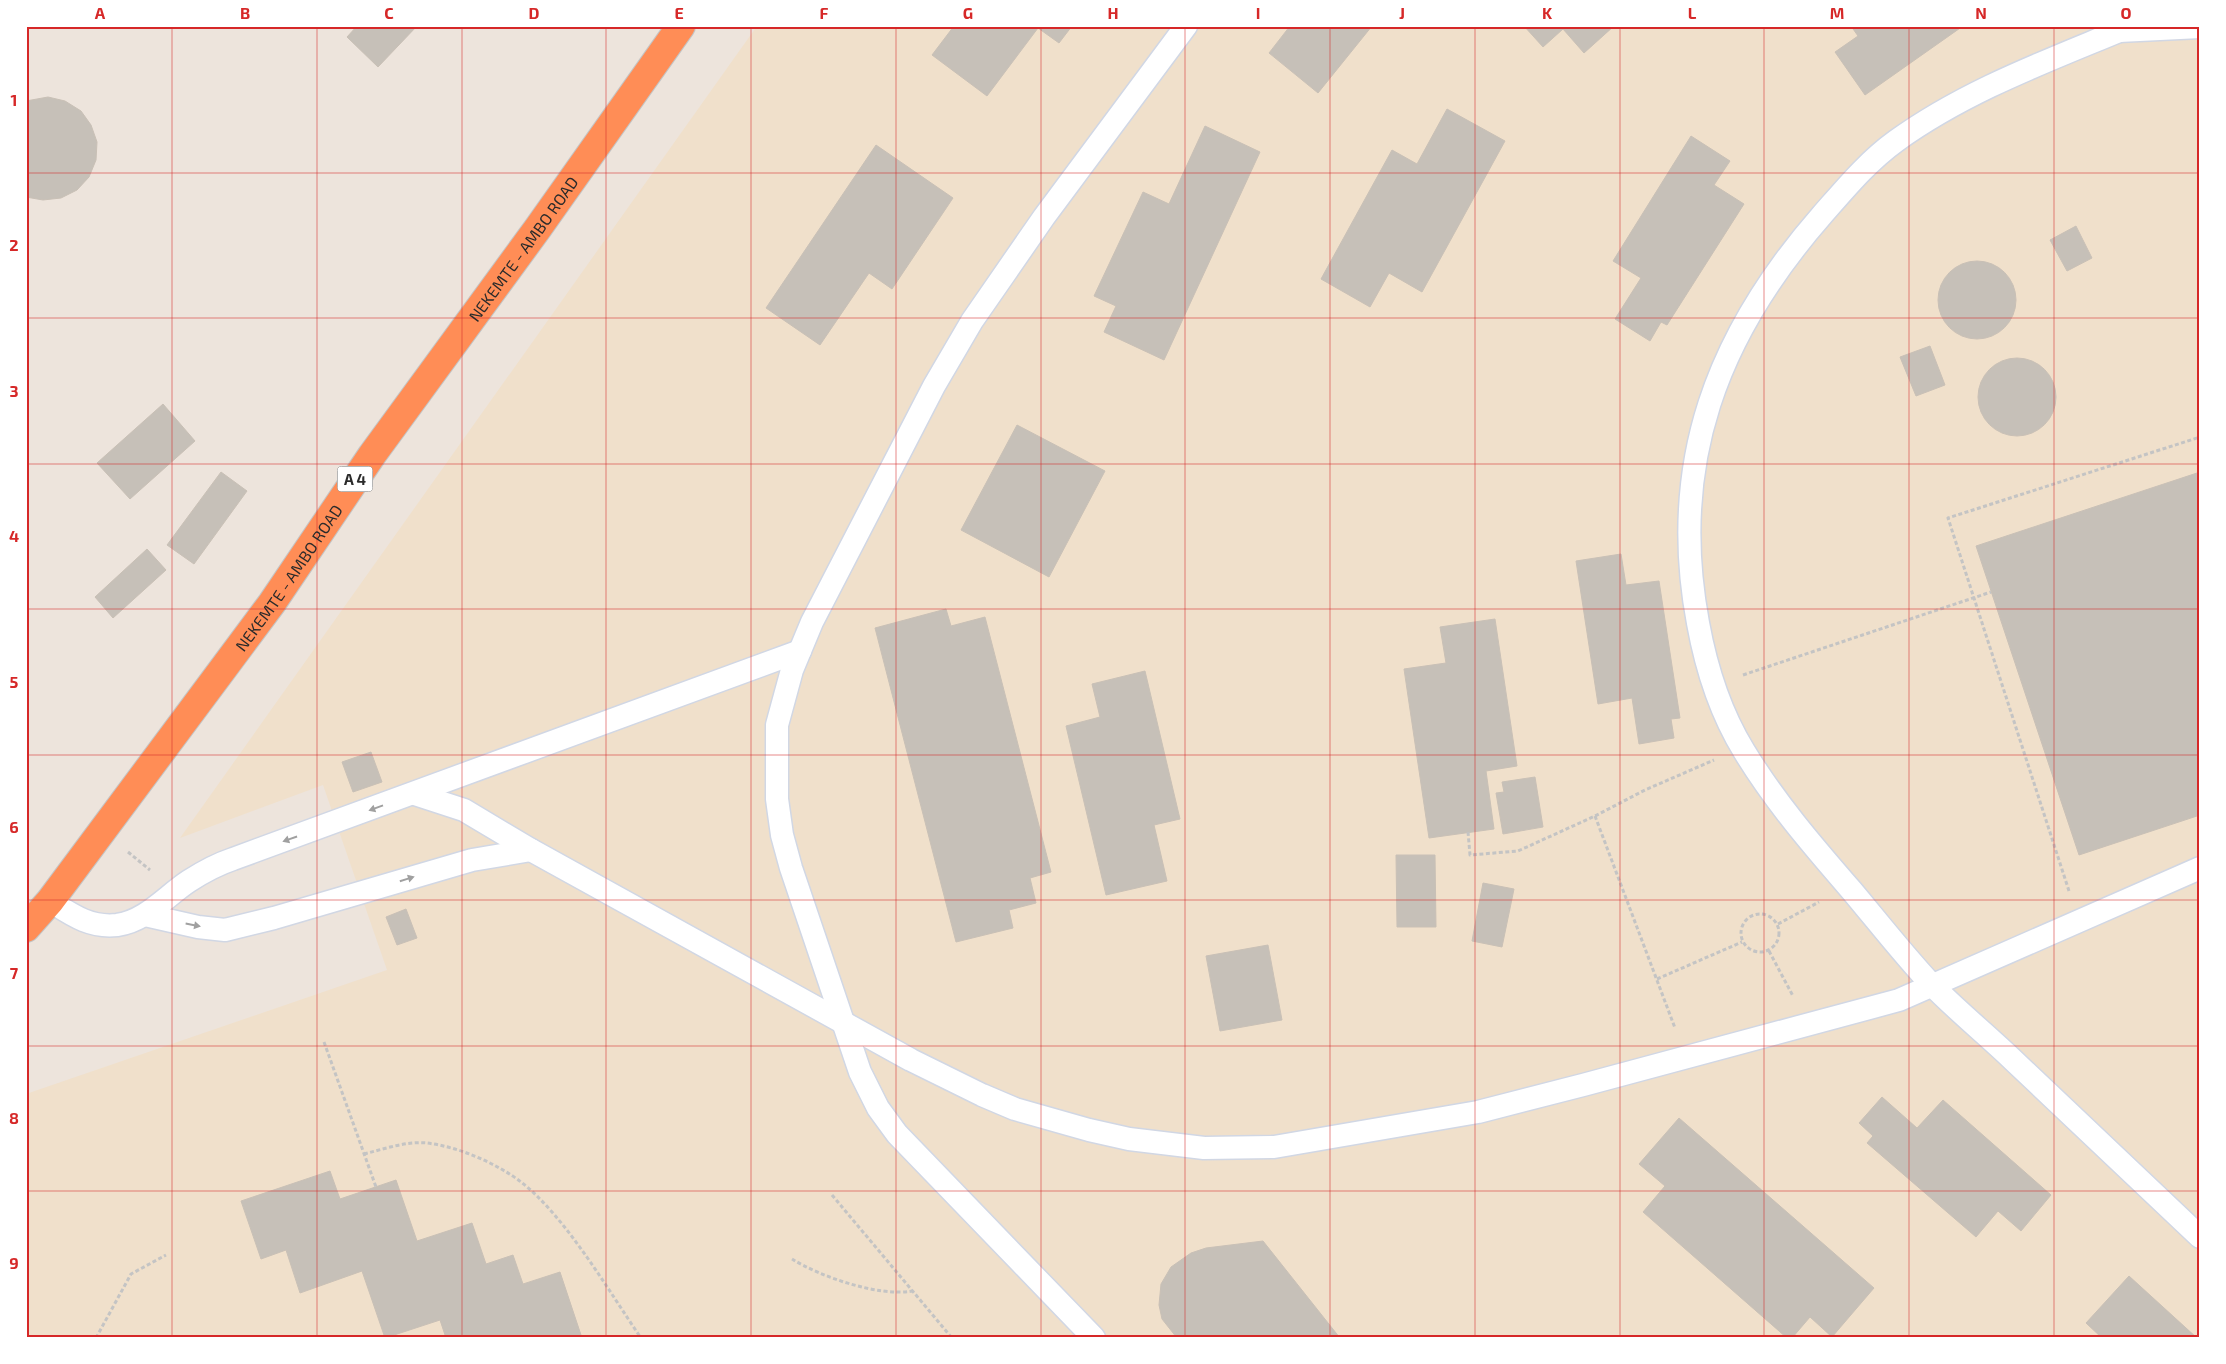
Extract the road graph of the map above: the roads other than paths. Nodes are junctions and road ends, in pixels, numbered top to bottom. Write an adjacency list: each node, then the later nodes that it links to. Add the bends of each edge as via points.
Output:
1 (681, 26): 9 (highway, NEKEMTE - AMBO ROAD / A 4, via 372,454 272,603)
2 (1186, 26): 5 (lane, via 1038,225 972,321 834,575)
3 (2200, 27): 4 (lane)
4 (2123, 29): 12 (lane, via 1947,107 1869,163 1802,238 1747,320 1731,348 1710,400 1697,451 1690,506 1691,586 1701,637 1727,718 1742,748 1786,813)
5 (800, 651): 6 (lane); 13 (lane, via 778,725 777,799 791,868)
6 (415, 794): 7 (lane, via 464,810); 10 (lane, one-way to 10, via 208,870)
7 (531, 850): 10 (lane, one-way to 7, via 225,930 472,860); 13 (lane)
8 (2200, 868): 12 (lane)
9 (50, 901): 10 (lane, via 97,926 119,925); 11 (highway, NEKEMTE - AMBO ROAD / A 4)
10 (145, 915)
11 (26, 928)
12 (1932, 985): 13 (lane, via 1899,1000 1478,1112 1274,1147 1204,1148 1129,1139 1015,1108 948,1078); 14 (lane)
13 (841, 1021): 15 (lane, via 860,1072 878,1108 897,1134)
14 (2200, 1237)
15 (1094, 1338)

